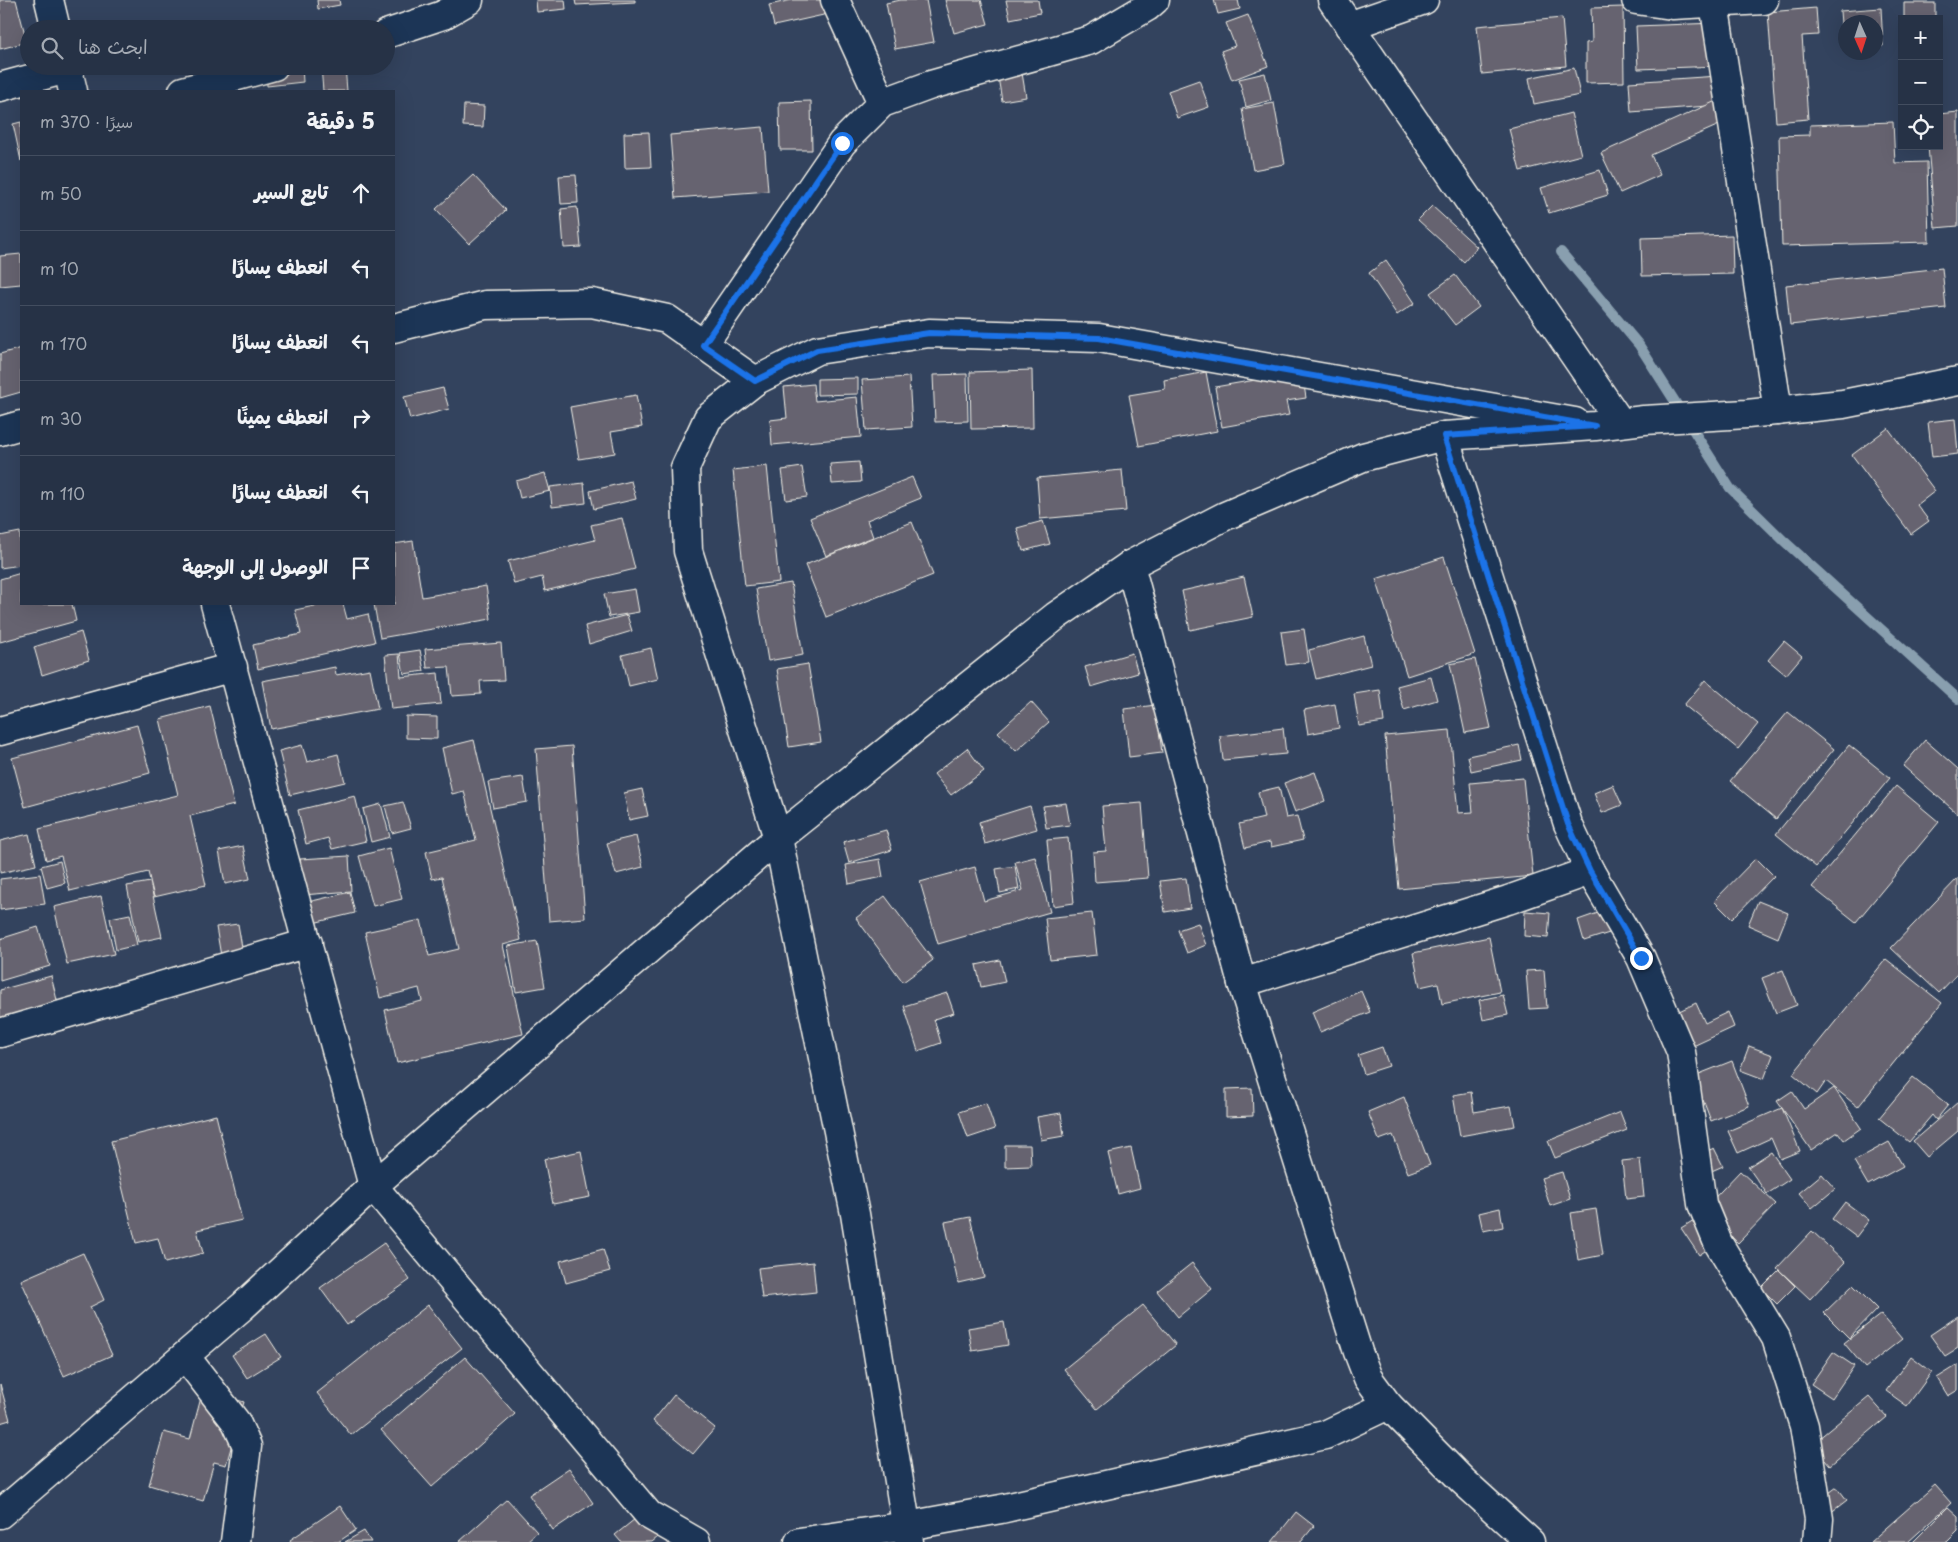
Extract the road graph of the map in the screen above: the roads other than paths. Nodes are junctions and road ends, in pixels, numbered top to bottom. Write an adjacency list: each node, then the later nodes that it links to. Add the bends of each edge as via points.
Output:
1 (49, 0): 10 (street)
2 (470, 0): 12 (street, via 443,15)
3 (835, 0): 17 (street)
4 (1155, 0): 17 (street, via 1091,40 931,85)
5 (1332, 0): 11 (street)
6 (1424, 0): 11 (street)
7 (1636, 0): 9 (street, via 1672,5)
8 (1764, 0): 9 (street)
9 (1714, 3): 22 (street)
10 (54, 20)
11 (1349, 26): 23 (street)
12 (395, 31)
13 (69, 75): 15 (street)
14 (241, 75): 16 (street)
15 (0, 87)
16 (187, 90)
17 (882, 103): 19 (street, via 842,143)
18 (395, 328): 19 (street, via 485,305 592,303 667,320)
19 (703, 345): 20 (street)
20 (755, 381): 23 (street, via 817,350 929,333 1099,338); 31 (street, via 708,418 685,468 688,550)
21 (1958, 381): 22 (street, via 1843,404)
22 (1778, 411): 23 (street)
23 (1620, 423): 26 (street)
24 (20, 425): 25 (street)
25 (0, 431)
26 (1444, 436): 27 (street, via 1363,457 1225,516); 32 (street, via 1568,824)
27 (1130, 564): 31 (street, via 1056,616); 34 (street)
28 (215, 605): 29 (street)
29 (234, 667): 30 (street); 33 (street)
30 (0, 732)
31 (778, 838): 36 (street); 40 (street, via 855,1214)
32 (1590, 871): 34 (street); 45 (street, via 1641,958 1681,1052 1702,1204 1718,1243 1776,1338 1804,1426 1819,1518)
33 (308, 944): 35 (street); 36 (street)
34 (1242, 983): 38 (street, via 1358,1352 1368,1378)
35 (0, 1033)
36 (374, 1186): 37 (street); 42 (street, via 649,1515)
37 (185, 1356): 39 (street); 41 (street, via 236,1422 247,1446)
38 (1388, 1405): 40 (street, via 1324,1435 1000,1509); 44 (street, via 1463,1481)
39 (0, 1514)
40 (908, 1534): 43 (street)
41 (235, 1542)
42 (696, 1542)
43 (799, 1542)
44 (1530, 1542)
45 (1817, 1542)

